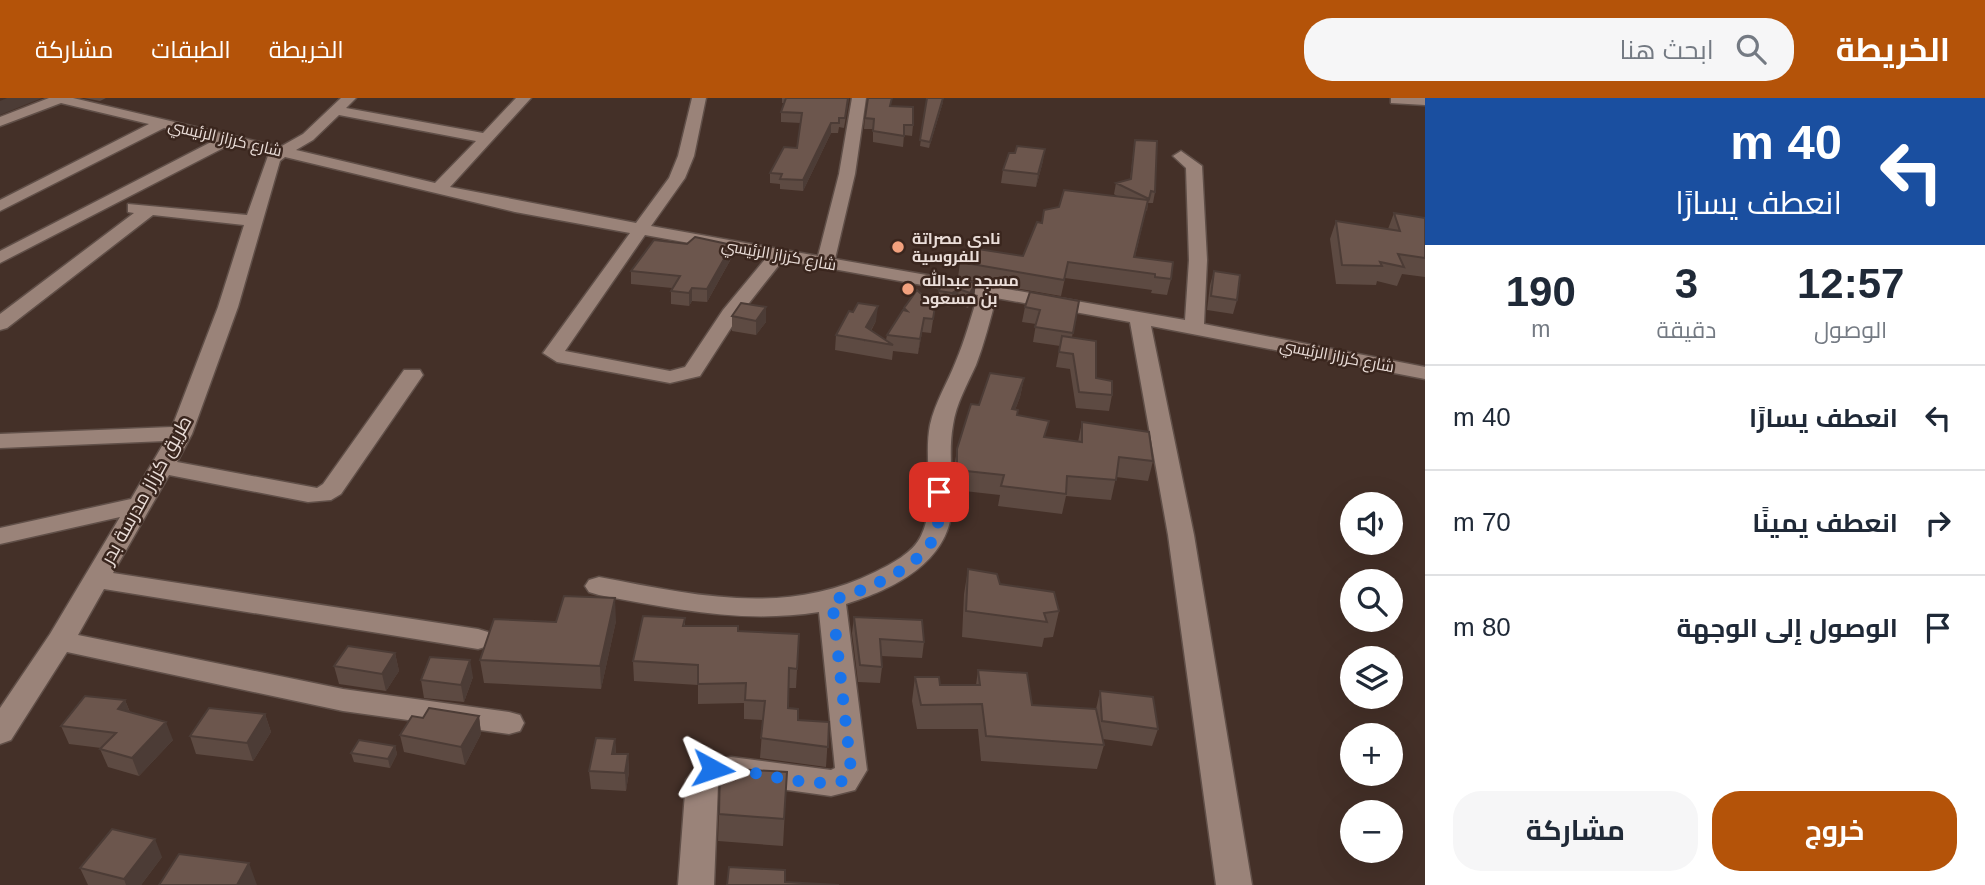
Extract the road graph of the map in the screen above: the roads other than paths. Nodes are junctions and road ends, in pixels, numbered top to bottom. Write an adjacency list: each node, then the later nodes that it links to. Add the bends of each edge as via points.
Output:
1 (57, 98): 9 (street); 10 (street, شارع كرزاز الرئيسي)
2 (349, 98): 8 (street)
3 (524, 98): 11 (street)
4 (699, 98): 20 (street, via 677,178)
5 (859, 98): 23 (street, via 847,174)
6 (1396, 100): 7 (street)
7 (1425, 100)
8 (337, 111): 11 (street); 13 (street, via 308,137)
9 (0, 122)
10 (162, 123): 12 (street, شارع كرزاز الرئيسي); 17 (street)
11 (486, 138): 15 (street)
12 (229, 139): 13 (street, شارع كرزاز الرئيسي); 16 (street)
13 (282, 152): 15 (street, شارع كرزاز الرئيسي); 19 (street, طريق كرزاز مدرسة بدر, via 272,161)
14 (1181, 156): 27 (street, via 1194,166 1198,211)
15 (439, 189): 20 (street, شارع كرزاز الرئيسي)
16 (106, 205): 18 (street); 22 (street)
17 (0, 206)
18 (149, 210): 19 (street); 26 (street)
19 (254, 221): 30 (street, طريق كرزاز مدرسة بدر)
20 (643, 231): 21 (street, شارع كرزاز الرئيسي); 21 (street, via 554,353 557,356 670,377 693,372 730,314)
21 (778, 255): 23 (street, شارع كرزاز الرئيسي)
22 (0, 258)
23 (824, 263): 24 (street, شارع كرزاز الرئيسي)
24 (988, 292): 25 (street, شارع كرزاز الرئيسي); 37 (street, via 941,428 935,536 913,561 874,585)
25 (1139, 318): 27 (street, شارع كرزاز الرئيسي); 43 (street, via 1181,535)
26 (0, 324)
27 (1194, 328): 28 (street, شارع كرزاز الرئيسي)
28 (1425, 373)
29 (412, 375): 32 (street, via 332,489 322,495)
30 (181, 434): 31 (street); 32 (street, طريق كرزاز مدرسة بدر)
31 (0, 441)
32 (161, 466): 33 (street, طريق كرزاز مدرسة بدر)
33 (140, 504): 34 (street); 35 (street, طريق كرزاز مدرسة بدر)
34 (0, 536)
35 (96, 579): 38 (street); 39 (street, طريق كرزاز مدرسة بدر)
36 (599, 586): 37 (street, via 733,610 791,608)
37 (832, 600): 42 (street, via 851,770 843,781 831,783 713,769 702,780)
38 (478, 639)
39 (60, 641): 40 (street, via 343,700); 41 (street, طريق كرزاز مدرسة بدر)
40 (509, 723)
41 (0, 732)
42 (696, 885)
43 (1234, 885)

